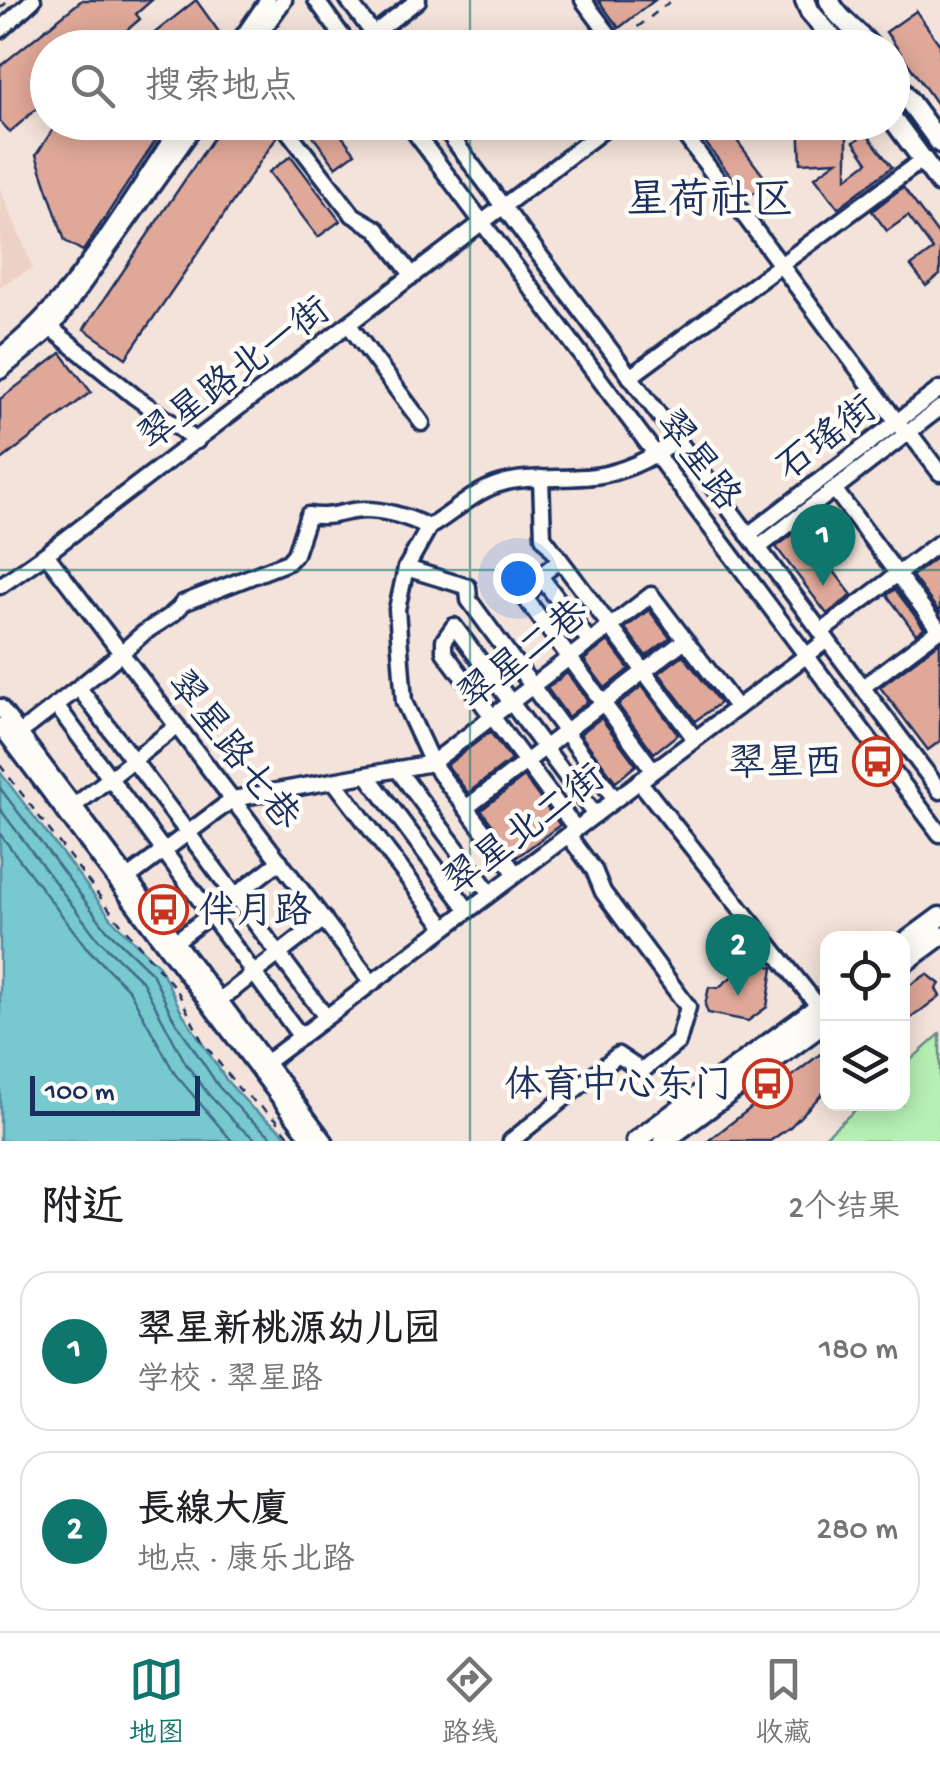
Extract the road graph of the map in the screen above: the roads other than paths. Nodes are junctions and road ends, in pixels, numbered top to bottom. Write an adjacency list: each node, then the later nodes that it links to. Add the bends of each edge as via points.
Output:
1 (33, 0): 10 (street)
2 (268, 0): 11 (street)
3 (284, 0): 12 (street)
4 (316, 0): 13 (street)
5 (348, 0): 14 (street)
6 (418, 0): 15 (street)
7 (583, 0): 16 (street)
8 (805, 0): 17 (main road)
9 (829, 0): 18 (main road)
10 (0, 30)
11 (247, 30)
12 (263, 30)
13 (338, 30)
14 (371, 30)
15 (379, 30)
16 (605, 30)
17 (826, 30)
18 (856, 30)
19 (910, 103): 28 (main road)
20 (171, 140): 35 (street)
21 (185, 140): 35 (street)
22 (295, 140): 34 (street, via 353,215 377,229)
23 (421, 140): 32 (street, 翠星路)
24 (453, 140): 31 (street, 翠星路)
25 (590, 140): 31 (street, 翠星路北一街)
26 (688, 140): 33 (street)
27 (908, 140): 29 (main road)
28 (940, 144)
29 (922, 160): 30 (main road); 33 (street)
30 (940, 183)
31 (503, 207): 32 (street, 翠星路北一街); 39 (street, 翠星路)
32 (483, 223): 34 (street, 翠星路北一街); 46 (street, 翠星路)
33 (781, 267): 39 (street); 43 (street)
34 (413, 276): 36 (street, 翠星路北一街)
35 (46, 325): 37 (street); 38 (street); 45 (street)
36 (349, 325): 42 (street); 45 (street, 翠星路北一街)
37 (0, 356)
38 (0, 371)
39 (630, 377): 44 (street, 翠星路)
40 (940, 389): 43 (street, 石瑶街)
41 (940, 408): 43 (street, 石瑶街)
42 (422, 422)
43 (902, 428): 47 (street); 49 (street, 石瑶街); 51 (street, 石瑶街)
44 (677, 440): 46 (street); 51 (street, 翠星路)
45 (197, 441): 54 (street, 翠星路北一街)
46 (656, 455): 48 (street, via 606,474); 66 (street, 翠星路)
47 (940, 473)
48 (541, 478): 50 (street, via 498,485); 55 (street, via 544,538)
49 (834, 490): 53 (street, 石瑶街); 57 (street)
50 (429, 526): 56 (street); 65 (street, via 364,510 308,515 288,562 183,603)
51 (748, 535): 53 (street, 翠星路)
52 (938, 547): 57 (street, 翠星北二街)
53 (758, 548): 62 (street, 翠星路)
54 (46, 554): 59 (street, 翠星路北一街); 65 (street, 翠星路七巷)
55 (560, 560): 58 (street); 60 (street)
56 (406, 568): 69 (street, via 468,587 468,600); 86 (street, via 397,609 404,702)
57 (898, 574): 61 (street); 62 (street, 翠星北二街)
58 (540, 576): 64 (street); 67 (street, via 526,599)
59 (0, 586)
60 (610, 626): 63 (street, 翠星二巷, via 651,595); 64 (street, 翠星二巷); 68 (street)
61 (940, 630): 71 (street)
62 (824, 636): 66 (street, 翠星北二街); 71 (street, 翠星路)
63 (686, 640): 68 (street); 76 (street)
64 (590, 642): 67 (street, 翠星二巷)
65 (122, 655): 70 (street); 79 (street, 翠星路七巷)
66 (806, 656): 76 (street, 翠星北二街); 101 (street, 翠星路)
67 (570, 658): 69 (street, 翠星二巷); 73 (street)
68 (645, 672): 73 (street); 82 (street)
69 (533, 686): 72 (street, 翠星二巷); 80 (street)
70 (79, 688): 74 (street); 84 (street)
71 (862, 688): 93 (street, 翠星路)
72 (511, 702): 77 (street, 翠星二巷); 77 (street, via 454,626 444,652); 83 (street)
73 (603, 703): 80 (street); 88 (street)
74 (56, 706): 81 (street); 90 (street)
75 (0, 707): 81 (street)
76 (736, 708): 82 (street, 翠星北二街)
77 (492, 717): 85 (street); 86 (street, 翠星二巷)
78 (0, 726): 126 (street)
79 (177, 726): 84 (street); 94 (street, 翠星路七巷)
80 (566, 732): 83 (street); 95 (street)
81 (20, 733): 96 (street)
82 (696, 738): 88 (street, 翠星北二街)
83 (544, 748): 85 (street); 98 (street)
84 (133, 760): 90 (street); 100 (street)
85 (526, 762): 97 (street); 99 (street)
86 (432, 763): 87 (street); 97 (street)
87 (397, 769): 89 (street); 106 (street)
88 (653, 770): 92 (street, 翠星北二街)
89 (367, 775): 91 (street); 108 (street)
90 (109, 779): 96 (street); 102 (street)
91 (334, 780): 94 (street); 112 (street)
92 (639, 781): 95 (street, 翠星北二街); 121 (street)
93 (940, 791)
94 (233, 798): 100 (street); 103 (street, 翠星路七巷)
95 (616, 799): 98 (street, 翠星北二街)
96 (74, 806): 105 (street)
97 (466, 808): 104 (street)
98 (594, 815): 99 (street, 翠星北二街)
99 (572, 832): 104 (street, 翠星北二街); 129 (street, via 603,892 688,1007 678,1042 642,1071 618,1054)
100 (188, 833): 102 (street); 107 (street)
101 (940, 834)
102 (162, 852): 105 (street); 109 (street)
103 (280, 860): 107 (street); 111 (street, 翠星路七巷)
104 (516, 874): 106 (street, 翠星北二街)
105 (129, 877): 115 (street)
106 (490, 894): 108 (street, 翠星北二街)
107 (235, 896): 109 (street); 116 (street)
108 (468, 910): 112 (street, 翠星北二街)
109 (210, 915): 115 (street); 118 (street)
110 (940, 917): 114 (main road)
111 (324, 919): 116 (street); 119 (street, 翠星路七巷)
112 (446, 927): 119 (street, 翠星北二街)
113 (940, 936): 117 (main road)
114 (910, 939)
115 (176, 940): 120 (street)
116 (279, 954): 118 (street); 124 (street)
117 (910, 958)
118 (254, 974): 120 (street); 125 (street)
119 (372, 982): 124 (street, 翠星北二街)
120 (221, 999): 126 (street)
121 (820, 1003)
122 (820, 1012): 130 (main road)
123 (820, 1013): 131 (main road)
124 (326, 1017): 125 (street, 翠星北二街)
125 (301, 1036): 126 (street, 翠星北二街)
126 (263, 1065): 127 (street); 128 (street)
127 (312, 1141)
128 (325, 1141)
129 (512, 1141)
130 (636, 1141)
131 (664, 1141)

